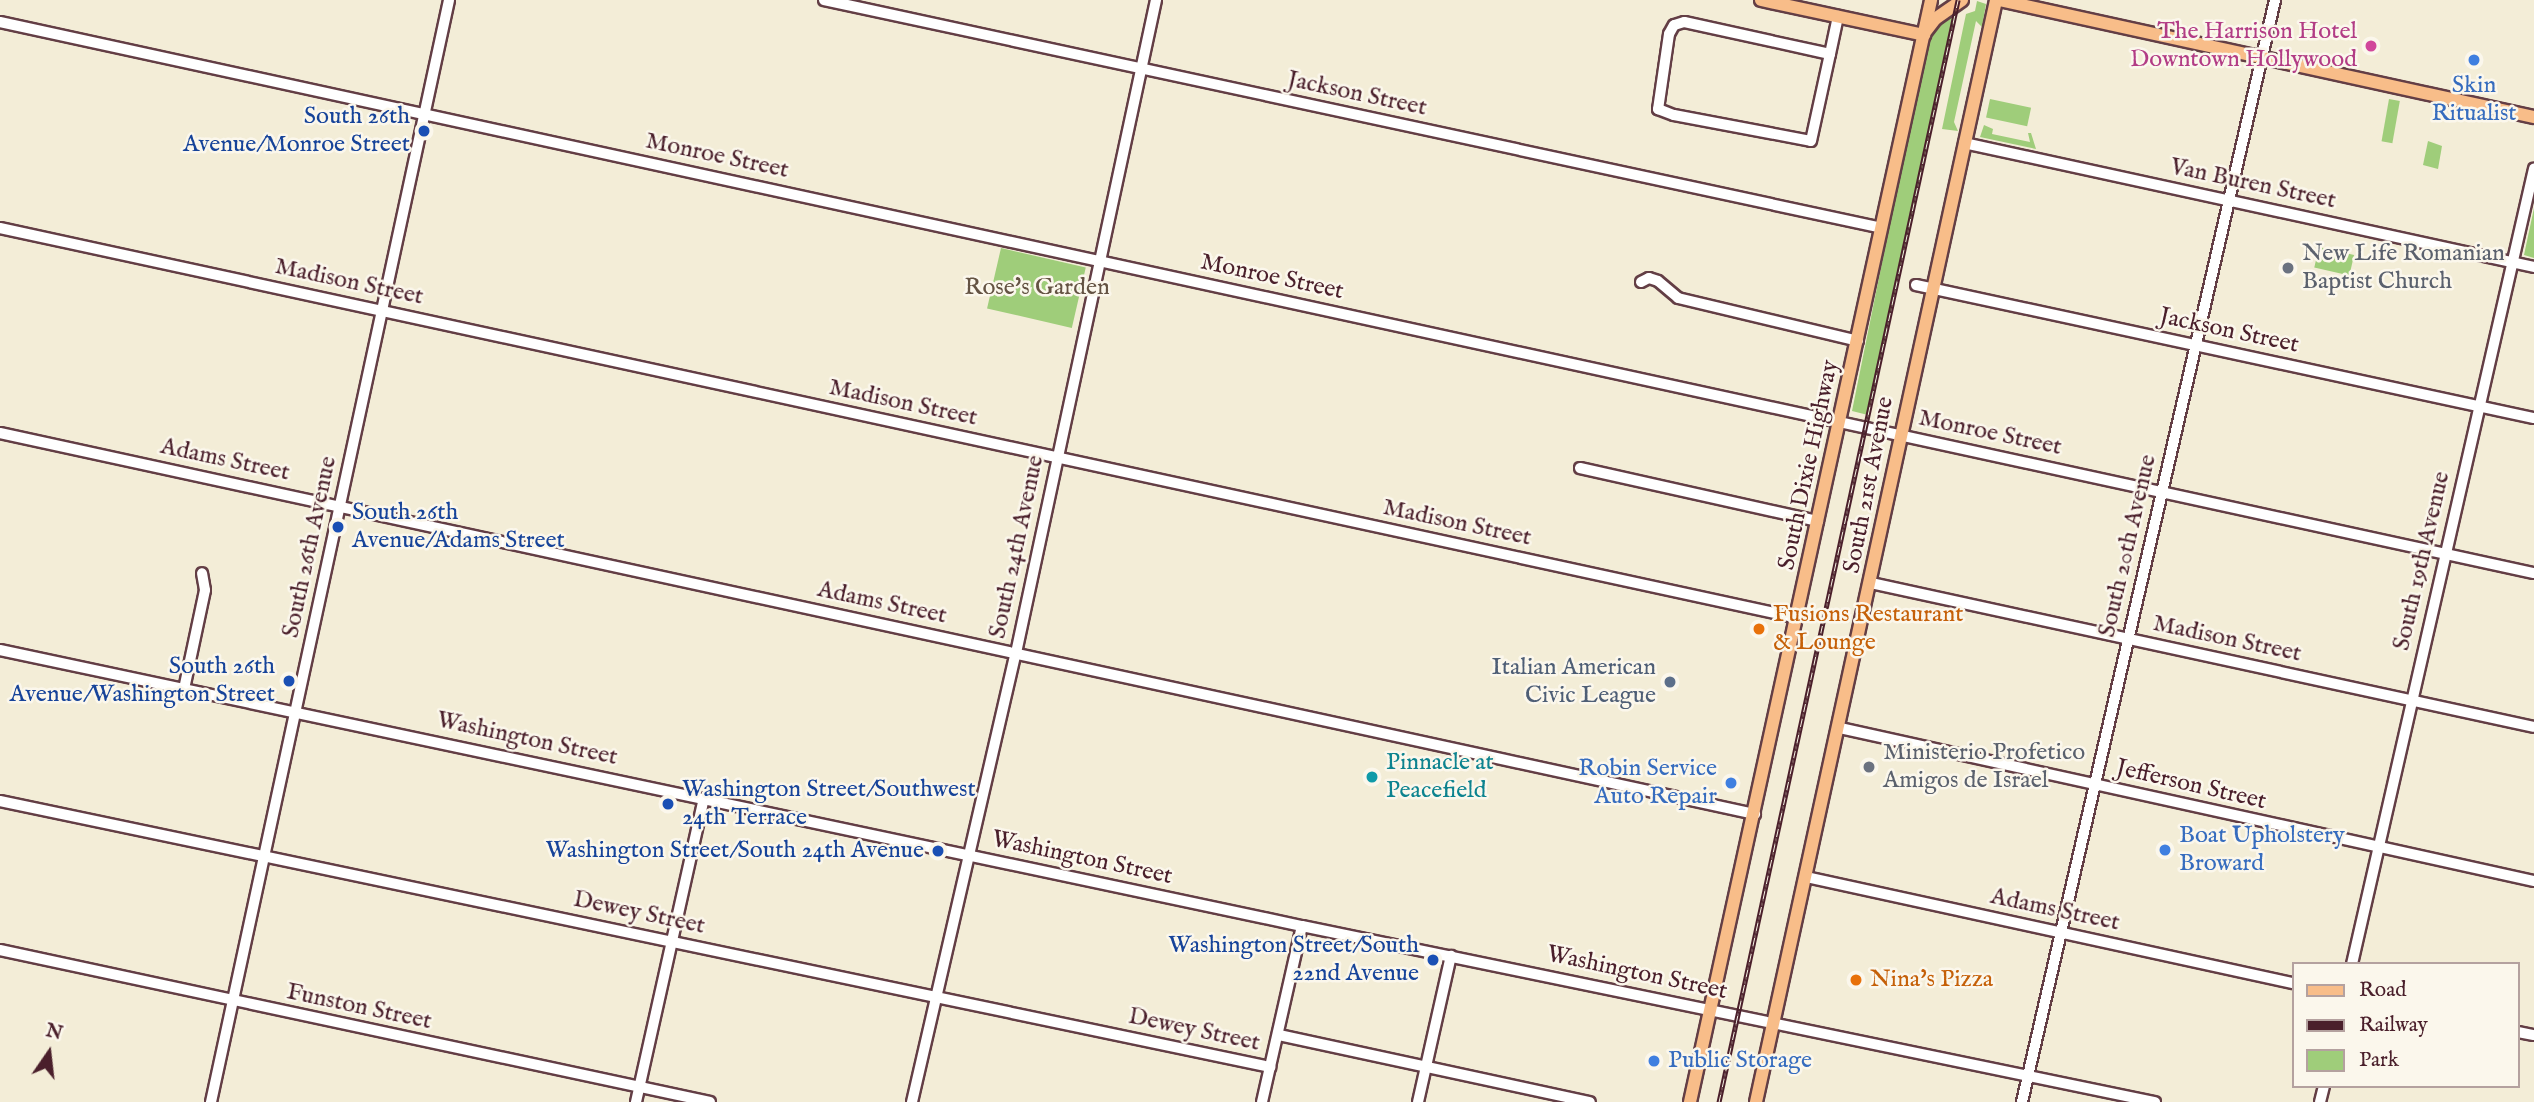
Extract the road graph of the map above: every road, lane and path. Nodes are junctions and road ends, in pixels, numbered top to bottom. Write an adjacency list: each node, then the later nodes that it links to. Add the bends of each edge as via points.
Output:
1 (449, 0): 15 (street, South 26th Avenue)
2 (824, 0): 14 (street, Jackson Street)
3 (1156, 0): 14 (street, South 24th Avenue)
4 (1760, 0): 9 (main road)
5 (1931, 0): 11 (main road, South Dixie Highway)
6 (1962, 0): 11 (main road, via 1935,19)
7 (1997, 0): 13 (main road); 17 (main road, South 21st Avenue)
8 (2275, 0): 13 (street, South 20th Avenue)
9 (1838, 16): 11 (main road); 12 (street)
10 (0, 22): 15 (street, Monroe Street)
11 (1924, 35): 21 (main road, South Dixie Highway)
12 (1830, 54): 12 (street, via 1684,22 1674,25 1658,109 1811,141)
13 (2262, 57): 16 (main road); 19 (street, South 20th Avenue)
14 (1140, 69): 21 (street, Jackson Street); 22 (street, South 24th Avenue)
15 (424, 114): 22 (street, Monroe Street); 28 (street, South 26th Avenue)
16 (2534, 117)
17 (1964, 142): 19 (street, Van Buren Street); 27 (main road, South 21st Avenue)
18 (2534, 169): 23 (street, South 19th Avenue)
19 (2228, 200): 23 (street, Van Buren Street); 30 (street, South 20th Avenue)
20 (0, 228): 28 (street, Madison Street)
21 (1882, 228): 29 (main road, South Dixie Highway)
22 (1099, 261): 33 (street, Monroe Street); 36 (street, South 24th Avenue)
23 (2514, 263): 24 (street, Van Buren Street); 31 (street, South 19th Avenue)
24 (2534, 267)
25 (1641, 282): 29 (street, via 1649,278 1678,298)
26 (1916, 285): 27 (street, Jackson Street)
27 (1932, 288): 30 (street, Jackson Street); 35 (main road, South 21st Avenue)
28 (383, 311): 36 (street, Madison Street); 39 (street, South 26th Avenue)
29 (1858, 341): 33 (main road, South Dixie Highway)
30 (2194, 345): 31 (street, Jackson Street); 38 (street, South 20th Avenue)
31 (2480, 406): 32 (street, Jackson Street); 41 (street, South 19th Avenue)
32 (2534, 418)
33 (1840, 422): 35 (street, Monroe Street); 40 (main road, South Dixie Highway)
34 (0, 433): 39 (street, Adams Street)
35 (1900, 435): 38 (street, Monroe Street); 44 (main road, South 21st Avenue)
36 (1058, 458): 45 (street, Madison Street); 48 (street, South 24th Avenue)
37 (1580, 468): 40 (street)
38 (2162, 492): 41 (street, Monroe Street); 46 (street, South 20th Avenue)
39 (340, 506): 48 (street, Adams Street); 51 (street, South 26th Avenue)
40 (1818, 521): 45 (main road, South Dixie Highway)
41 (2445, 554): 43 (street, Monroe Street); 50 (street, South 19th Avenue)
42 (202, 573): 49 (street, via 205,590)
43 (2534, 573)
44 (1871, 583): 46 (street, Madison Street); 53 (main road, South 21st Avenue)
45 (1797, 618): 57 (main road, South Dixie Highway)
46 (2128, 640): 50 (street, Madison Street); 54 (street, South 20th Avenue)
47 (0, 650): 49 (street, Washington Street)
48 (1016, 653): 57 (street, Adams Street); 59 (street, South 24th Avenue)
49 (184, 689): 51 (street, Washington Street)
50 (2410, 700): 52 (street, Madison Street); 58 (street, South 19th Avenue)
51 (296, 711): 55 (street, Washington Street); 60 (street, South 26th Avenue)
52 (2534, 727)
53 (1840, 728): 54 (street, Jefferson Street); 61 (main road, South 21st Avenue)
54 (2095, 785): 58 (street, Jefferson Street); 64 (street, South 20th Avenue)
55 (704, 799): 59 (street, Washington Street); 65 (street)
56 (0, 801): 60 (street, Dewey Street)
57 (1755, 814): 72 (main road, South Dixie Highway)
58 (2378, 848): 62 (street, Jefferson Street); 68 (street, South 19th Avenue)
59 (970, 856): 63 (street, Washington Street); 70 (street, South 24th Avenue)
60 (262, 858): 65 (street, Dewey Street); 71 (street, South 26th Avenue)
61 (1806, 877): 64 (street, Adams Street); 73 (main road, South 21st Avenue)
62 (2534, 881)
63 (1302, 926): 67 (street, Washington Street); 74 (street)
64 (2060, 933): 69 (street, Adams Street); 77 (street, South 20th Avenue)
65 (672, 941): 70 (street, Dewey Street); 78 (street)
66 (0, 950): 71 (street, Funston Street)
67 (1451, 956): 72 (street, Washington Street); 75 (street)
68 (2352, 962)
69 (2292, 983)
70 (936, 998): 76 (street, Dewey Street); 82 (street, South 24th Avenue)
71 (232, 1001): 78 (street, Funston Street); 79 (street, South 26th Avenue)
72 (1712, 1010): 73 (street, Washington Street); 86 (main road, South Dixie Highway)
73 (1773, 1022): 77 (street, Washington Street); 87 (main road, South 21st Avenue)
74 (1279, 1035): 75 (street, Dewey Street); 76 (street)
75 (1426, 1066): 84 (street); 85 (street, Dewey Street)
76 (1270, 1067): 83 (street)
77 (2028, 1075): 88 (street, South 20th Avenue); 89 (street, Washington Street)
78 (639, 1087): 80 (street); 81 (street, Funston Street)
79 (211, 1102)
80 (636, 1102)
81 (710, 1102)
82 (912, 1102)
83 (1262, 1102)
84 (1418, 1102)
85 (1590, 1102)
86 (1690, 1102)
87 (1756, 1102)
88 (2022, 1102)
89 (2155, 1102)

